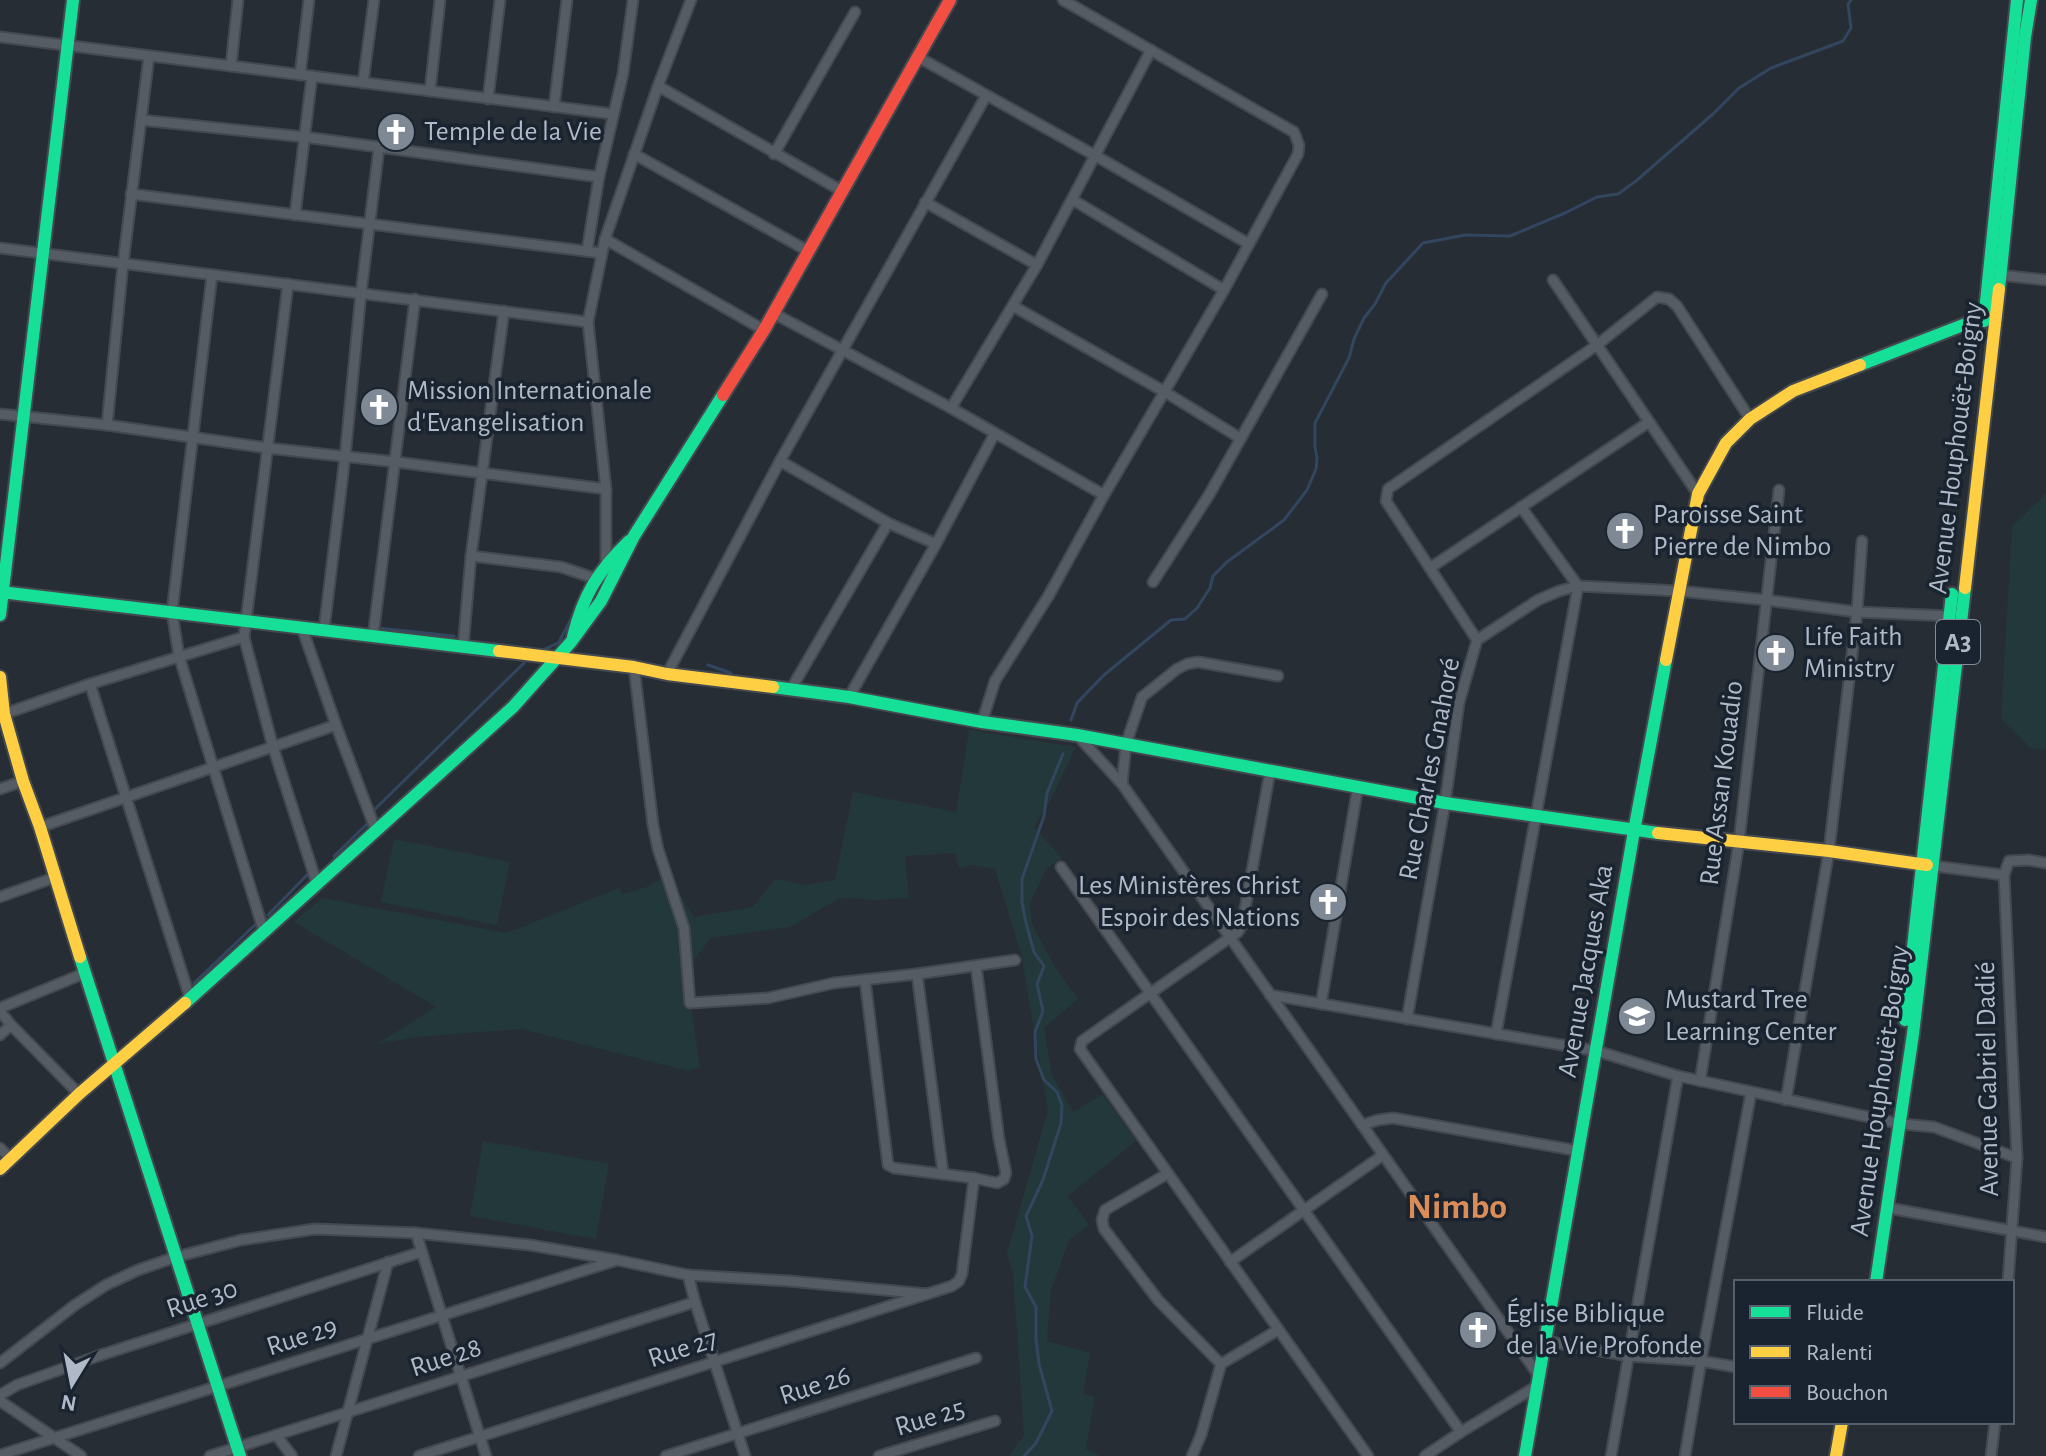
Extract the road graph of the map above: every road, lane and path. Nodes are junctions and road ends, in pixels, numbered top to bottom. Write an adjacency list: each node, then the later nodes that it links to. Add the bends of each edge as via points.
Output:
1 (73, 0): 16 (main road)
2 (238, 0): 20 (street)
3 (309, 0): 21 (street)
4 (374, 0): 23 (street)
5 (440, 0): 25 (street)
6 (500, 0): 27 (street)
7 (567, 0): 28 (street)
8 (633, 0): 29 (street)
9 (691, 0): 24 (street)
10 (950, 0): 19 (main road)
11 (1063, 0): 17 (street)
12 (2017, 0): 64 (main road, Avenue Houphouët-Boigny / A3)
13 (2031, 0): 53 (main road, Avenue Houphouët-Boigny / A3)
14 (855, 12): 34 (street)
15 (0, 37): 16 (street)
16 (67, 46): 18 (street); 48 (main road)
17 (1151, 50): 35 (street); 44 (street, via 1294,132 1298,154)
18 (149, 56): 20 (street); 30 (street)
19 (918, 57): 26 (street); 37 (main road)
20 (231, 66): 21 (street)
21 (300, 75): 22 (street)
22 (312, 76): 23 (street); 31 (street)
23 (363, 83): 25 (street)
24 (658, 86): 33 (street); 34 (street)
25 (430, 91): 27 (street)
26 (986, 96): 35 (street); 40 (street)
27 (488, 99): 28 (street)
28 (554, 107): 29 (street)
29 (613, 114): 36 (street)
30 (141, 120): 31 (street); 38 (street)
31 (305, 137): 32 (street); 41 (street)
32 (379, 148): 36 (street); 42 (street)
33 (634, 154): 43 (street); 47 (street)
34 (774, 154): 37 (street)
35 (1096, 156): 39 (street); 44 (street)
36 (599, 177): 46 (street)
37 (842, 191): 47 (main road)
38 (131, 194): 41 (street); 50 (street)
39 (1073, 200): 51 (street); 57 (street)
40 (925, 202): 51 (street); 68 (street)
41 (295, 215): 42 (street)
42 (368, 224): 46 (street); 58 (street)
43 (605, 239): 49 (street); 66 (street)
44 (1249, 244): 57 (street)
45 (0, 248): 48 (street)
46 (587, 251): 49 (street)
47 (808, 251): 63 (main road)
48 (42, 253): 50 (street); 72 (main road)
49 (601, 253): 65 (street)
50 (123, 264): 52 (street); 75 (street)
51 (1037, 265): 61 (street)
52 (212, 275): 56 (street); 77 (street)
53 (2000, 275): 55 (street); 64 (main road, Avenue Houphouët-Boigny / A3)
54 (1553, 280): 67 (street)
55 (2046, 280)
56 (288, 284): 58 (street); 79 (street)
57 (1224, 290): 69 (street)
58 (361, 293): 60 (street); 80 (street)
59 (1322, 294): 78 (street)
60 (415, 299): 62 (street); 82 (street)
61 (1013, 306): 69 (street); 70 (street)
62 (504, 311): 65 (street); 83 (street)
63 (773, 313): 66 (main road); 68 (street)
64 (1990, 315): 73 (main road, Avenue Jacques Aka, via 1793,391); 107 (main road, Avenue Houphouët-Boigny / A3); 146 (main road, Avenue Houphouët-Boigny / A3)
65 (588, 322): 84 (street)
66 (764, 330): 90 (main road)
67 (1597, 345): 73 (street, via 1657,297 1669,299); 74 (street); 96 (street, via 1388,489 1386,501)
68 (843, 351): 70 (street); 81 (street)
69 (1165, 392): 78 (street); 87 (street)
70 (951, 408): 76 (street)
71 (0, 414): 72 (street)
72 (22, 416): 75 (street); 94 (main road)
73 (1750, 419): 86 (main road, Avenue Jacques Aka, via 1726,443)
74 (1649, 422): 86 (street); 88 (street)
75 (107, 425): 77 (street)
76 (995, 433): 87 (street); 92 (street)
77 (191, 438): 79 (street); 104 (street)
78 (1240, 438): 98 (street)
79 (267, 448): 80 (street); 108 (street)
80 (345, 457): 82 (street); 110 (street)
81 (780, 461): 89 (street); 119 (street)
82 (396, 462): 83 (street); 112 (street)
83 (483, 473): 84 (street); 93 (street)
84 (606, 489): 95 (street)
85 (1779, 490): 103 (street, Rue Assan Kouadio)
86 (1698, 494): 101 (main road, Avenue Jacques Aka)
87 (1104, 495): 126 (street, via 995,681)
88 (1521, 507): 96 (street); 100 (street)
89 (888, 523): 92 (street); 123 (street)
90 (634, 536): 95 (main road); 99 (main road)
91 (1862, 541): 105 (street)
92 (936, 544): 124 (street)
93 (471, 556): 97 (street, via 561,567); 115 (street)
94 (2, 563): 102 (main road)
95 (606, 563): 97 (main road); 99 (street)
96 (1430, 568): 113 (street)
97 (594, 578): 114 (main road)
98 (1153, 582)
99 (609, 586): 114 (main road)
100 (1578, 586): 101 (street); 113 (street, Rue Charles Gnahoré, via 1538,600); 139 (street)
101 (1680, 591): 103 (street); 142 (main road, Avenue Jacques Aka)
102 (1, 592): 104 (main road); 106 (main road)
103 (1766, 600): 105 (street); 143 (street, Rue Assan Kouadio)
104 (172, 612): 108 (main road); 116 (street)
105 (1857, 612): 107 (street); 144 (street)
106 (0, 615)
107 (1950, 616): 146 (main road, Avenue Houphouët-Boigny / A3)
108 (245, 621): 109 (main road); 111 (street)
109 (302, 628): 110 (main road); 127 (street)
110 (324, 630): 112 (main road)
111 (244, 637): 116 (street); 130 (street)
112 (373, 637): 115 (main road)
113 (1477, 640): 138 (street, Rue Charles Gnahoré, via 1459,703)
114 (571, 642): 117 (main road)
115 (463, 648): 117 (main road)
116 (179, 656): 122 (street); 131 (street)
117 (555, 658): 118 (main road); 141 (main road, via 513,707)
118 (634, 667): 119 (main road); 158 (street, via 653,825 684,928 690,1003 768,998)
119 (667, 674): 123 (main road)
120 (1278, 676): 129 (street, via 1187,664 1142,697)
121 (0, 677): 125 (main road)
122 (90, 684): 125 (street); 137 (street)
123 (791, 689): 124 (main road)
124 (849, 697): 126 (main road)
125 (4, 714): 133 (main road)
126 (982, 722): 128 (main road)
127 (336, 725): 130 (street); 141 (street)
128 (1077, 735): 129 (main road); 134 (street)
129 (1126, 744): 132 (main road); 134 (street)
130 (273, 747): 131 (street); 150 (street)
131 (213, 767): 137 (street); 152 (street)
132 (1270, 772): 135 (main road); 153 (street, via 1242,925)
133 (23, 781): 136 (street); 140 (main road)
134 (1122, 784): 153 (street)
135 (1358, 786): 138 (main road); 162 (street)
136 (0, 789)
137 (126, 797): 140 (street); 161 (street)
138 (1445, 803): 139 (main road); 164 (street, Rue Charles Gnahoré)
139 (1536, 817): 142 (main road); 166 (street)
140 (40, 827): 149 (main road)
141 (376, 831): 150 (main road)
142 (1634, 831): 143 (main road); 168 (main road, Avenue Jacques Aka)
143 (1739, 842): 144 (main road); 171 (street, Rue Assan Kouadio)
144 (1829, 851): 146 (main road); 174 (street)
145 (2046, 863): 148 (street, via 2009,861)
146 (1928, 865): 148 (street); 175 (main road, Avenue Houphouët-Boigny / A3)
147 (1061, 867): 159 (street)
148 (2004, 875): 180 (street, Avenue Gabriel Dadié)
149 (56, 877): 151 (street); 156 (main road)
150 (317, 884): 152 (main road)
151 (0, 897)
152 (264, 932): 161 (main road)
153 (1230, 938): 159 (street); 160 (street)
154 (1015, 960): 155 (street)
155 (976, 966): 157 (street); 185 (street, via 1006,1173 997,1183)
156 (85, 973): 163 (street); 169 (main road)
157 (917, 974): 158 (street); 183 (street)
158 (865, 980): 183 (street, via 888,1165)
159 (1150, 993): 184 (street, via 1082,1041 1080,1049); 187 (street)
160 (1270, 995): 162 (street); 176 (street)
161 (190, 998): 169 (main road)
162 (1321, 1004): 164 (street)
163 (0, 1010): 165 (street)
164 (1407, 1019): 166 (street)
165 (11, 1025): 167 (street); 173 (street)
166 (1496, 1034): 168 (street)
167 (0, 1035)
168 (1597, 1051): 170 (street); 178 (main road, Avenue Jacques Aka)
169 (114, 1065): 173 (main road); 192 (main road)
170 (1678, 1076): 171 (street); 207 (street)
171 (1700, 1081): 172 (street)
172 (1751, 1093): 174 (street); 209 (street)
173 (79, 1094): 181 (main road)
174 (1786, 1100): 175 (street)
175 (1897, 1123): 180 (street, via 1934,1127); 186 (main road, Avenue Houphouët-Boigny / A3); 197 (main road, Avenue Houphouët-Boigny / A3)
176 (1362, 1125): 178 (street, via 1393,1118); 179 (street)
177 (0, 1148): 181 (street)
178 (1579, 1151): 206 (main road, Avenue Jacques Aka)
179 (1383, 1155): 187 (street); 215 (street)
180 (2017, 1158): 188 (street, Avenue Gabriel Dadié)
181 (11, 1159): 182 (main road)
182 (0, 1169)
183 (943, 1173): 185 (street)
184 (1167, 1174): 195 (street); 212 (street, via 1105,1210 1104,1229 1158,1300)
185 (974, 1178): 200 (street, Rue 27, via 962,1274 952,1286)
186 (1889, 1208): 188 (street); 198 (main road, Avenue Houphouët-Boigny / A3)
187 (1304, 1211): 195 (street); 223 (street)
188 (2012, 1231): 190 (street); 199 (street, Avenue Gabriel Dadié)
189 (416, 1233): 191 (street); 192 (street, via 315,1229); 193 (street)
190 (2046, 1237)
191 (421, 1252): 194 (street, Rue 30); 202 (street)
192 (176, 1257): 203 (main road); 211 (street, via 106,1285)
193 (617, 1260): 196 (street); 202 (street, Rue 29)
194 (388, 1262): 203 (street, Rue 30); 205 (street)
195 (1230, 1262): 204 (street)
196 (688, 1275): 200 (street); 201 (street)
197 (1865, 1280)
198 (1876, 1280)
199 (2008, 1280)
200 (927, 1294): 210 (street, Rue 27)
201 (695, 1302): 210 (street); 214 (street, Rue 28)
202 (442, 1316): 205 (street, Rue 29); 214 (street)
203 (197, 1323): 216 (main road); 217 (street, Rue 30, via 17,1385)
204 (1278, 1330): 212 (street); 240 (street)
205 (368, 1339): 216 (street, Rue 29); 218 (street)
206 (1545, 1341): 207 (street); 215 (main road, Avenue Jacques Aka)
207 (1629, 1356): 209 (street); 243 (street)
208 (976, 1358): 224 (street, Rue 26)
209 (1701, 1361): 213 (street); 244 (street)
210 (714, 1362): 224 (street); 226 (street, Rue 27)
211 (0, 1363)
212 (1221, 1364): 239 (street)
213 (1734, 1367)
214 (461, 1376): 218 (street, Rue 28); 226 (street)
215 (1538, 1381): 223 (street); 242 (main road, Avenue Jacques Aka)
216 (218, 1386): 227 (street, Rue 29); 228 (main road)
217 (0, 1398): 227 (street)
218 (348, 1412): 225 (street, Rue 28); 233 (street)
219 (995, 1421): 238 (street, Rue 25)
220 (1842, 1424): 245 (main road)
221 (1852, 1424): 246 (main road)
222 (1995, 1424): 247 (street)
223 (1461, 1432): 241 (street)
224 (737, 1434): 236 (street, Rue 26); 237 (street)
225 (276, 1435): 228 (street, Rue 28); 232 (street)
226 (480, 1437): 234 (street, Rue 27); 235 (street)
227 (54, 1438): 229 (street, Rue 29); 230 (street)
228 (239, 1451): 231 (street, Rue 28)
229 (0, 1455)
230 (81, 1456)
231 (210, 1456)
232 (292, 1456)
233 (336, 1456)
234 (419, 1456)
235 (486, 1456)
236 (666, 1456)
237 (745, 1456)
238 (879, 1456)
239 (1192, 1456)
240 (1368, 1456)
241 (1425, 1456)
242 (1525, 1456)
243 (1611, 1456)
244 (1685, 1456)
245 (1836, 1456)
246 (1846, 1456)
247 (1991, 1456)

